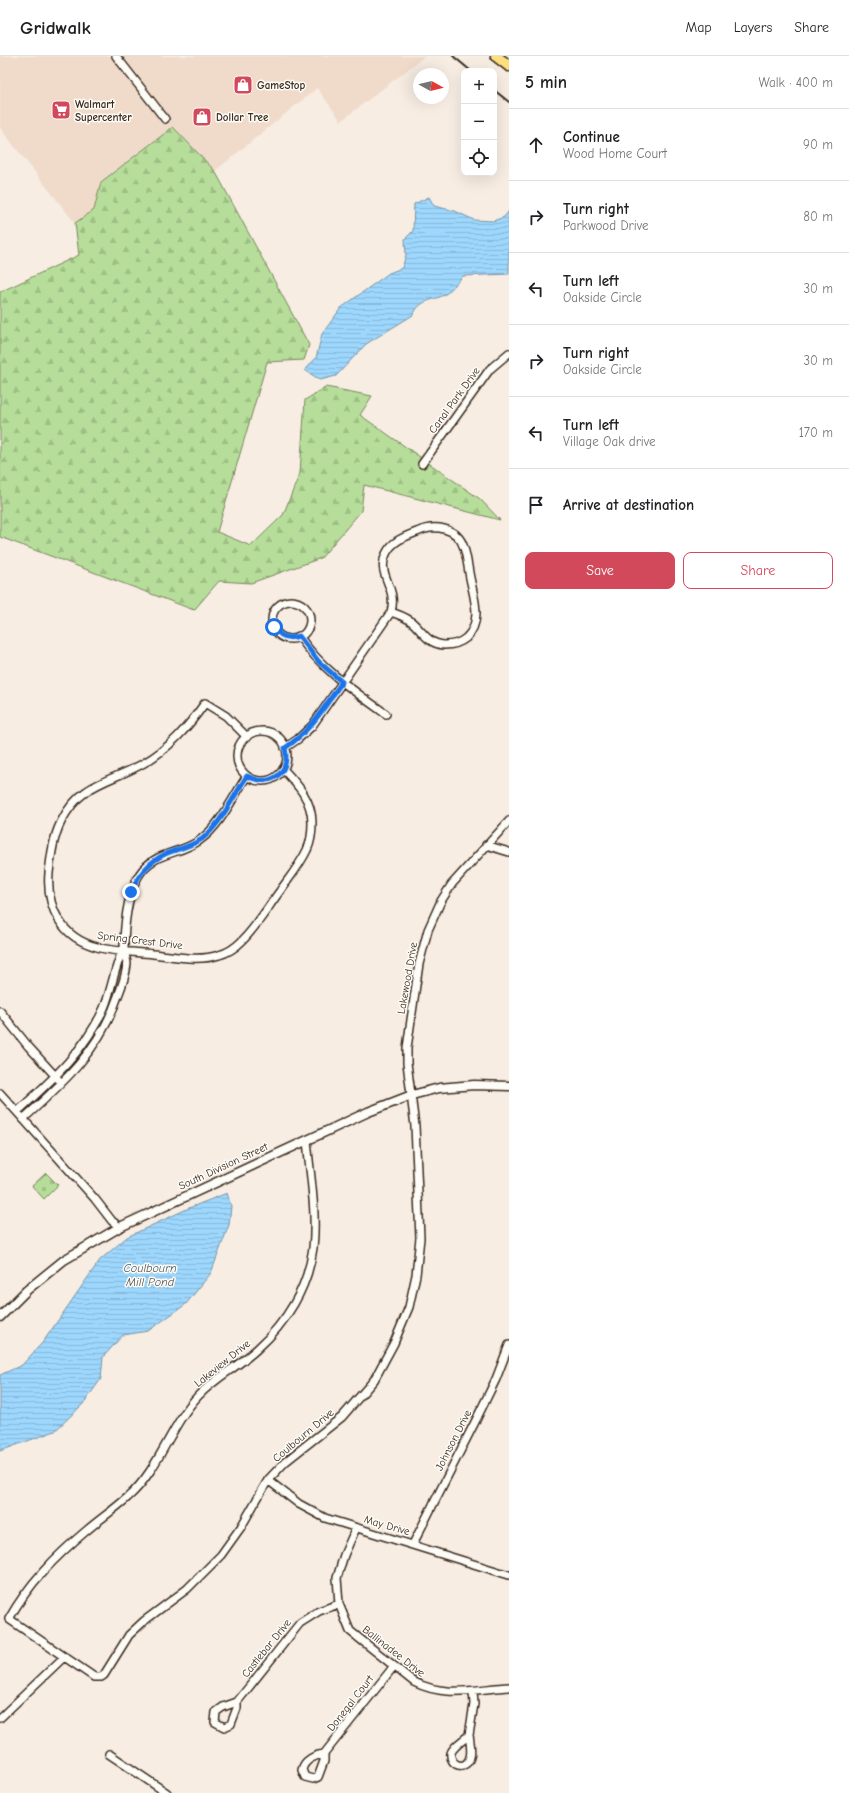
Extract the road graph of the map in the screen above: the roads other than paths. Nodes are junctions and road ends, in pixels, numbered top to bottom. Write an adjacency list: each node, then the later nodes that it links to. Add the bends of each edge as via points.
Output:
1 (116, 56): 4 (street)
2 (496, 56): 3 (main road)
3 (509, 66)
4 (165, 119)
5 (509, 353): 6 (street, Canal Park Drive, via 490,369 467,398)
6 (422, 464)
7 (391, 612): 7 (street, via 392,592 383,571 385,556 389,549 399,539 424,528 437,527 449,530 464,548 476,609 475,623 469,635 458,643 438,644 426,638 409,619); 9 (street)
8 (299, 636): 8 (street, via 287,638 274,627 274,610 284,602 302,604 309,615 308,627); 9 (street, via 319,662)
9 (342, 682): 10 (street); 12 (street, via 312,726)
10 (386, 714)
11 (247, 737): 12 (street, via 254,732 269,732 282,741); 14 (street, via 238,748 237,756 238,764); 18 (street, Spring Crest Drive, via 226,716 205,703 164,750 134,769 103,781 85,792 68,810 56,833 52,853 48,891 54,913 67,931 78,939 98,947)
12 (285, 748): 13 (street, via 287,755)
13 (283, 769): 14 (street, via 278,776 270,780 258,781); 18 (street, Spring Crest Drive, via 297,784 307,801 312,821 310,841 302,859 243,940 220,955 203,958)
14 (247, 776): 18 (street, via 207,834 195,843 160,856 139,875 128,903)
15 (509, 821): 16 (street, Lakewood Drive)
16 (486, 845): 17 (street); 24 (street, Lakewood Drive, via 452,884 441,901 423,945 407,1048 408,1077)
17 (509, 852)
18 (123, 950): 20 (street, via 117,962 108,999 97,1022 79,1050); 21 (street, via 127,963 125,974 110,1018 93,1048)
19 (0, 1011): 20 (street)
20 (56, 1076): 21 (street); 25 (street)
21 (62, 1083): 26 (street)
22 (509, 1086): 24 (street, South Division Street, via 439,1088)
23 (0, 1094): 25 (street)
24 (412, 1095): 27 (street, South Division Street); 31 (street, Coulbourn Drive, via 420,1238 416,1275 404,1322 374,1380 342,1418 285,1462)
25 (17, 1112): 26 (street)
26 (23, 1119): 28 (street)
27 (307, 1140): 28 (street, South Division Street); 36 (street, Lakeview Drive, via 313,1248 302,1287 289,1314 256,1350 212,1382 198,1396 183,1415 137,1488 116,1508 86,1530 36,1577)
28 (120, 1227): 29 (street, South Division Street, via 64,1260 27,1290)
29 (0, 1317)
30 (509, 1344): 33 (street, Johnson Drive, via 492,1388)
31 (268, 1480): 32 (street, May Drive, via 300,1504 325,1518); 37 (street, Coulbourn Drive, via 242,1527 221,1554 187,1589 144,1621 129,1636 104,1675 94,1677)
32 (356, 1528): 33 (street, May Drive); 35 (street, Ballinadee Drive, via 337,1578)
33 (413, 1544): 34 (street, May Drive)
34 (509, 1575)
35 (339, 1604): 38 (street, Ballinadee Drive, via 350,1631); 41 (street, Castlebar Drive, via 319,1611 300,1623)
36 (9, 1619): 37 (street, Coulbourn Drive)
37 (64, 1657): 42 (street)
38 (394, 1666): 40 (street, Ballinadee Drive, via 414,1682 427,1688 445,1692); 45 (street, Donegal Court)
39 (509, 1687): 40 (street, Ballinadee Drive)
40 (473, 1690): 43 (street, via 474,1704)
41 (237, 1702)
42 (0, 1718)
43 (469, 1735)
44 (109, 1754): 46 (street)
45 (324, 1754)
46 (167, 1793)

